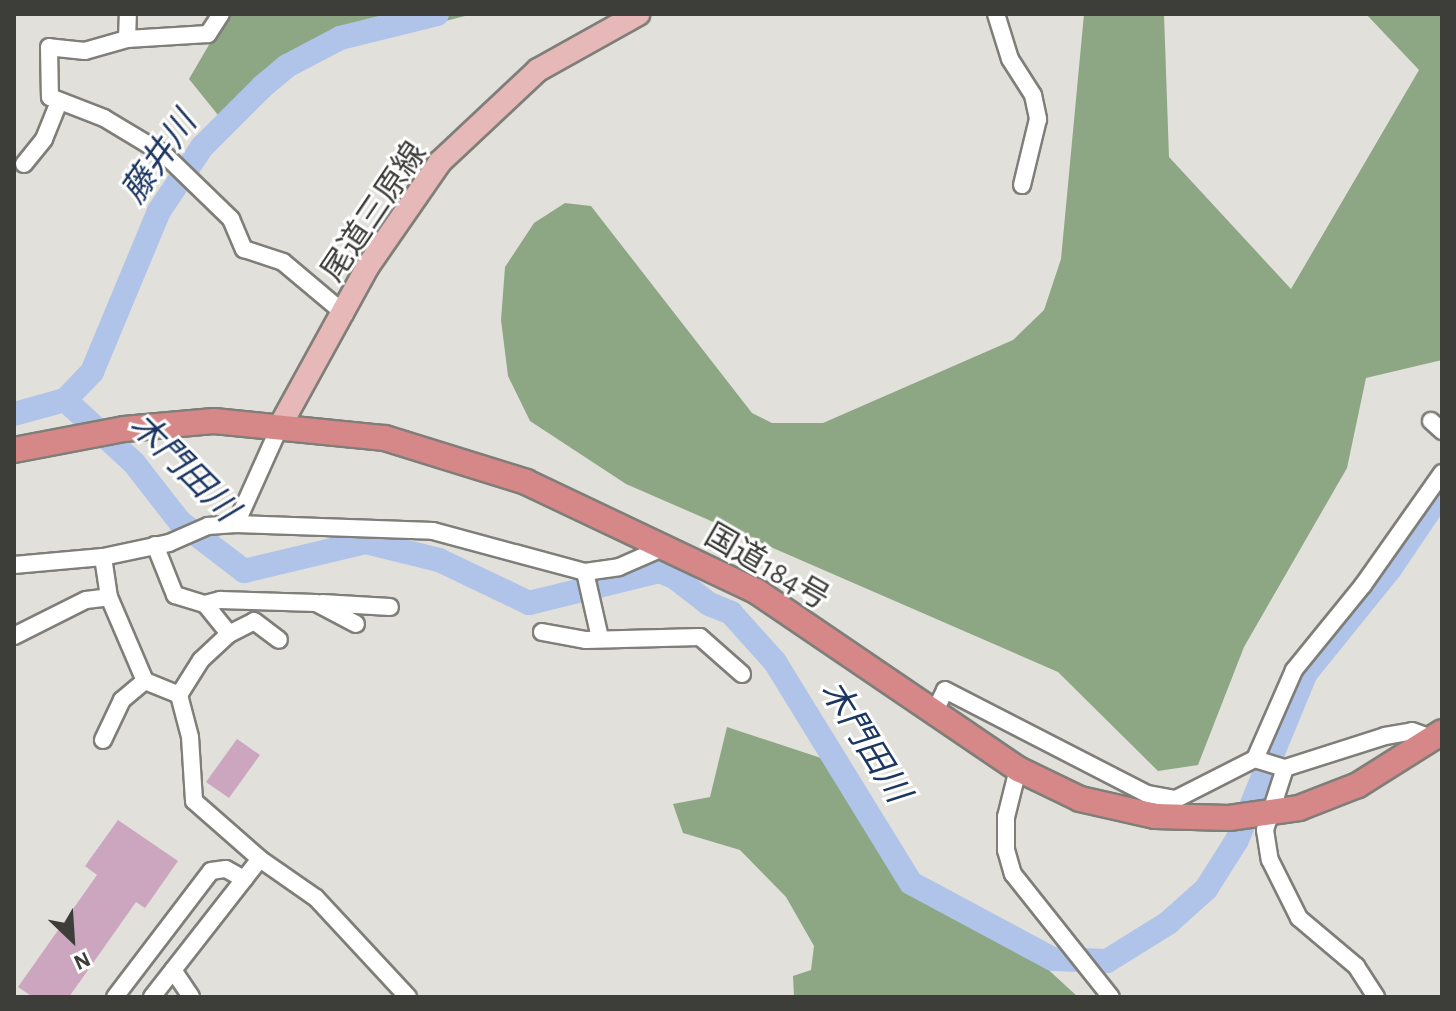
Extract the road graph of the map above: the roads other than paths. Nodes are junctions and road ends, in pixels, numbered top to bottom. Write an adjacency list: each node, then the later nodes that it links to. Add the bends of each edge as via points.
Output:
1 (128, 14): 5 (street)
2 (221, 14): 5 (street, via 208,34)
3 (638, 14): 9 (main road, 尾道三原線, via 538,70 440,162 368,266)
4 (996, 14): 8 (street, via 1010,59 1033,95 1038,119)
5 (127, 39): 6 (street, via 85,51 49,47 50,97)
6 (58, 104): 7 (street, via 44,139); 9 (street, via 104,118 164,154 231,219 244,249 283,262)
7 (24, 164)
8 (1022, 185)
9 (345, 314): 10 (main road, 尾道三原線)
10 (280, 426): 11 (highway, 国道184号, via 214,421 124,429); 13 (street); 15 (highway, 国道184号, via 385,438 526,482)
11 (14, 450)
12 (1442, 473): 35 (street, via 1363,585 1294,670)
13 (236, 524): 14 (street, via 208,526); 18 (street, via 433,531)
14 (155, 545): 16 (street); 21 (street, via 175,595)
15 (667, 546): 18 (street, via 619,567); 32 (highway, 国道184号, via 756,591)
16 (103, 557): 17 (street); 19 (street)
17 (14, 565)
18 (585, 572): 27 (street)
19 (109, 597): 26 (street, via 86,600); 30 (street)
20 (316, 603): 21 (street); 22 (street); 23 (street)
21 (205, 604): 25 (street)
22 (390, 607)
23 (356, 624)
24 (542, 632): 27 (street)
25 (229, 634): 28 (street, via 254,621); 31 (street, via 201,660)
26 (14, 636)
27 (600, 638): 29 (street, via 700,637)
28 (279, 640)
29 (742, 674)
30 (145, 681): 31 (street); 34 (street, via 122,700)
31 (179, 695): 39 (street, via 190,737 194,801)
32 (934, 713): 35 (street, via 945,690 1147,794 1176,799); 37 (highway, 国道184号)
33 (1438, 735): 36 (street, via 1412,731 1385,736); 38 (highway, 国道184号, via 1358,785)
34 (103, 740)
35 (1255, 759): 36 (street)
36 (1285, 768): 38 (street)
37 (1018, 769): 38 (highway, 国道184号, via 1080,799 1155,816); 46 (street, via 1009,788 1006,850 1020,888)
38 (1267, 814): 47 (street, via 1270,860 1299,918 1356,966)
39 (260, 859): 40 (street); 45 (street, via 316,898)
40 (244, 879): 41 (street); 42 (street, via 226,869 211,871)
41 (173, 970): 43 (street); 44 (street)
42 (115, 997)
43 (152, 997)
44 (191, 997)
45 (408, 997)
46 (1111, 997)
47 (1376, 997)

